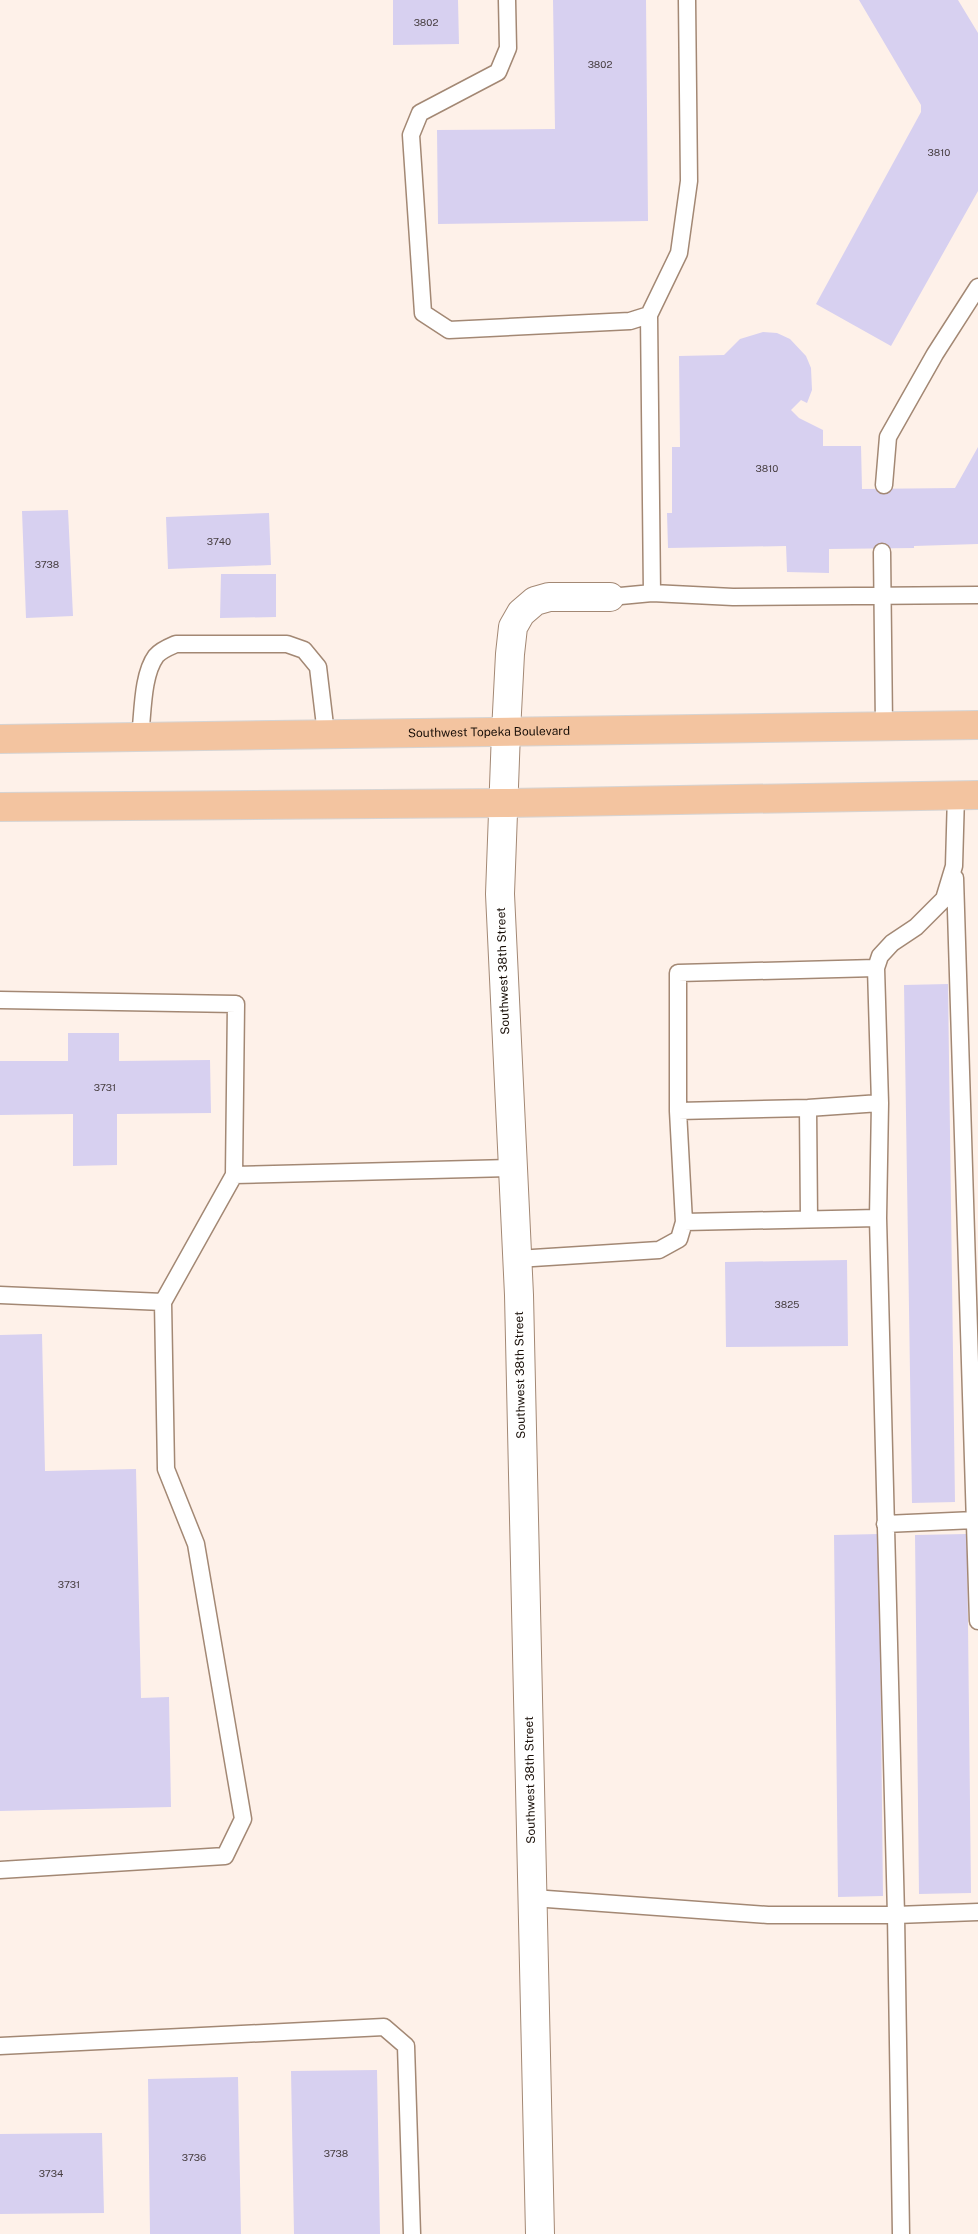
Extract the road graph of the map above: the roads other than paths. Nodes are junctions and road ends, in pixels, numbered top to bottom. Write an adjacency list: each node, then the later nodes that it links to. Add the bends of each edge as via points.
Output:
1 (508, 0): 4 (lane, via 508,48 498,72 420,113 411,135 423,313 449,330 630,321)
2 (687, 0): 4 (lane, via 689,181 679,253)
3 (978, 287): 5 (lane, via 888,437)
4 (649, 315): 7 (lane)
5 (884, 484)
6 (882, 552): 10 (lane)
7 (652, 593): 9 (lane); 10 (lane, via 733,597)
8 (978, 595): 10 (lane)
9 (610, 596): 13 (street, Southwest 38th Street, via 549,597 535,602 521,613 513,627)
10 (882, 596): 12 (lane)
11 (978, 725): 12 (main road, Southwest Topeka Boulevard)
12 (884, 726): 13 (main road, Southwest Topeka Boulevard)
13 (506, 732): 14 (main road, Southwest Topeka Boulevard); 18 (street, Southwest 38th Street)
14 (326, 734): 15 (main road, Southwest Topeka Boulevard); 15 (lane, via 318,667 304,650 287,644 176,644 156,656 147,674)
15 (140, 737): 16 (main road, Southwest Topeka Boulevard)
16 (0, 739)
17 (967, 795): 18 (main road); 20 (lane)
18 (504, 803): 19 (main road); 26 (street, Southwest 38th Street, via 500,894)
19 (0, 807)
20 (954, 866): 21 (lane, via 944,899 916,928 880,956); 34 (lane)
21 (876, 968): 23 (lane); 25 (lane, via 678,973)
22 (0, 1000): 27 (lane, via 236,1004)
23 (880, 1103): 24 (lane); 28 (lane)
24 (808, 1108): 25 (lane); 29 (lane)
25 (678, 1111): 30 (lane)
26 (512, 1168): 27 (lane); 31 (street, Southwest 38th Street)
27 (234, 1175): 33 (lane)
28 (878, 1218): 29 (lane); 35 (lane)
29 (809, 1219): 30 (lane)
30 (684, 1222): 31 (lane, via 679,1239 659,1250)
31 (517, 1259): 38 (street, Southwest 38th Street)
32 (0, 1295): 33 (lane)
33 (163, 1302): 37 (lane, via 166,1469 196,1544 243,1818 225,1856)
34 (974, 1520): 35 (lane); 36 (lane)
35 (885, 1524): 40 (lane)
36 (978, 1621)
37 (0, 1870)
38 (532, 1898): 40 (lane, via 768,1915); 43 (street, Southwest 38th Street)
39 (978, 1912): 40 (lane)
40 (896, 1915): 44 (lane)
41 (0, 2046): 42 (lane, via 384,2027 406,2046)
42 (412, 2234)
43 (540, 2234)
44 (901, 2234)

